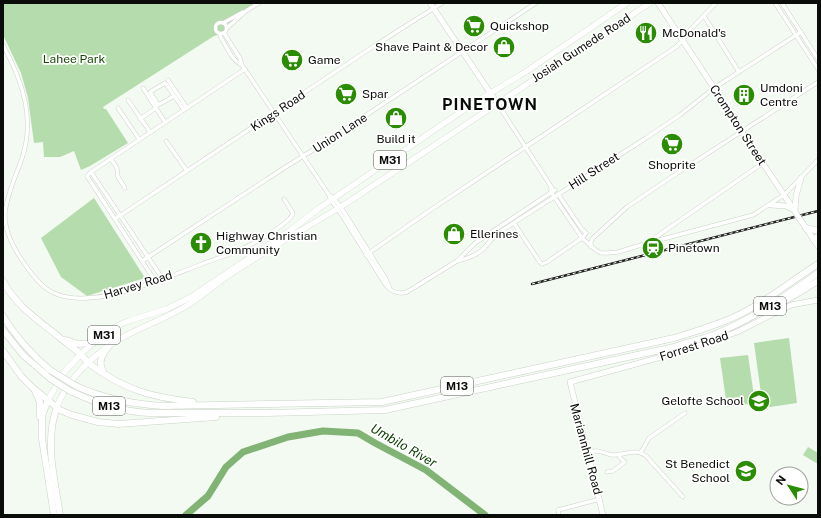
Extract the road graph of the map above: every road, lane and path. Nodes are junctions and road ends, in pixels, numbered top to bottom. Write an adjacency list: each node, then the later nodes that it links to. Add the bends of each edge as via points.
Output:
1 (259, 3): 12 (street)
2 (430, 3): 11 (street)
3 (442, 3): 11 (street, Kings Road)
4 (536, 3): 21 (street, Union Lane)
5 (627, 3): 30 (main road, Josiah Gumede Road / M31)
6 (650, 3): 33 (main road, Josiah Gumede Road / M31)
7 (658, 3): 19 (street, Crompton Street)
8 (716, 3): 13 (street)
9 (775, 3): 18 (street)
10 (782, 3): 16 (street)
11 (434, 9): 21 (street); 37 (street, Kings Road)
12 (246, 11): 14 (street); 15 (street)
13 (704, 16): 19 (street); 25 (street)
14 (223, 23): 15 (street); 17 (street, via 216,27 217,32)
15 (226, 28): 17 (street)
16 (801, 32): 18 (street, Hill Street); 22 (street)
17 (222, 33): 23 (street)
18 (796, 35): 24 (street); 25 (street, Hill Street)
19 (683, 40): 29 (street, Crompton Street); 44 (street)
20 (3, 46): 83 (street, Harvey Road, via 23,88 27,113 24,152 8,196 6,211 7,229 18,255 45,287 64,296 82,299 102,297)
21 (463, 52): 30 (street); 45 (street, Union Lane)
22 (818, 59)
23 (244, 67): 36 (street); 37 (street)
24 (818, 69)
25 (739, 72): 29 (street, Hill Street)
26 (168, 80): 36 (street)
27 (818, 82): 41 (street)
28 (143, 88): 35 (street)
29 (714, 88): 41 (street, Crompton Street); 55 (street, Hill Street, via 680,115)
30 (490, 93): 33 (street); 56 (main road, Josiah Gumede Road / M31)
31 (174, 96): 31 (street, via 165,83 150,91 158,105); 36 (street)
32 (128, 100): 38 (street)
33 (497, 103): 44 (street); 59 (main road, Josiah Gumede Road / M31)
34 (118, 108): 42 (street)
35 (156, 108): 38 (street); 39 (street)
36 (185, 109): 39 (street)
37 (275, 113): 45 (street); 49 (street, Kings Road)
38 (140, 118): 40 (street)
39 (166, 122): 40 (street)
40 (150, 132): 42 (street)
41 (742, 132): 48 (street, Crompton Street); 66 (street, via 627,207)
42 (139, 139): 46 (street)
43 (166, 141): 49 (street)
44 (525, 147): 53 (street); 74 (street)
45 (304, 156): 56 (street); 76 (street, Union Lane)
46 (111, 159): 50 (street); 52 (street)
47 (818, 160): 51 (street)
48 (763, 163): 54 (street, Crompton Street); 70 (street)
49 (186, 171): 61 (street, Kings Road)
50 (91, 172): 61 (street); 62 (street, via 87,176)
51 (801, 178): 54 (street); 60 (street, via 796,196)
52 (125, 188)
53 (553, 191): 55 (street); 72 (street, Hill Street)
54 (784, 195): 58 (street); 60 (street, Crompton Street)
55 (556, 196): 63 (street, Hill Street); 67 (street); 68 (street)
56 (331, 198): 59 (street); 90 (main road, Josiah Gumede Road / M31, via 268,246 191,297 119,325)
57 (284, 199): 81 (street, Harvey Road, via 293,215 273,231 239,250)
58 (771, 205): 60 (street, via 786,206); 70 (street, via 746,218)
59 (338, 208): 74 (street); 91 (main road, Josiah Gumede Road / M31, via 299,230 186,306 135,330)
60 (796, 212): 64 (street, Crompton Street, bridge)
61 (120, 216): 62 (street, Kings Road); 76 (street)
62 (115, 219): 77 (street)
63 (514, 223): 68 (street, via 542,264); 75 (street, Hill Street, via 492,238)
64 (805, 226): 65 (highway); 69 (street, Crompton Street)
65 (818, 231)
66 (598, 232): 67 (street); 73 (street, via 592,240)
67 (586, 233): 68 (street)
68 (582, 238): 73 (street)
69 (816, 238): 71 (street, Crompton Street)
70 (648, 243): 73 (street, via 608,253)
71 (818, 246)
72 (470, 247): 75 (street); 78 (street, Hill Street)
73 (592, 248)
74 (368, 254): 78 (street, Hill Street, via 385,284 390,290 401,294)
75 (476, 255): 78 (street, Hill Street)
76 (148, 258): 77 (street, Union Lane); 81 (street)
77 (142, 261): 83 (street)
78 (457, 261)
79 (818, 264): 101 (highway, M13, via 744,312 674,338 387,401)
80 (818, 273): 88 (highway, M13, via 764,310)
81 (162, 278): 83 (street, Harvey Road)
82 (3, 281): 89 (highway, via 16,301)
83 (155, 281)
84 (818, 281): 88 (highway, via 756,318)
85 (817, 299): 96 (street, Forrest Road, via 791,306 708,343)
86 (3, 316): 101 (highway, M13, bridge, via 27,349 50,370 90,393 114,400 149,405)
87 (3, 330): 103 (highway, M13, bridge, via 22,355 51,379 70,391 100,404 135,412)
88 (717, 333): 103 (highway, M13, via 674,347 385,410)
89 (58, 336): 90 (highway, via 73,343); 93 (highway)
90 (93, 343): 93 (main road, Josiah Gumede Road / M31)
91 (109, 346): 94 (main road, Josiah Gumede Road / M31); 95 (highway, via 100,359)
92 (3, 351): 98 (highway)
93 (80, 354): 94 (highway); 100 (main road, Josiah Gumede Road, via 65,371)
94 (88, 363): 95 (highway); 102 (main road, Josiah Gumede Road, via 70,384)
95 (104, 373): 101 (highway, via 129,388 158,397 196,402)
96 (580, 379): 97 (street, Forrest Road); 99 (street)
97 (570, 382): 99 (street, Mariannhill Road)
98 (33, 388): 100 (highway); 107 (highway, via 40,402)
99 (572, 391): 108 (street, Mariannhill Road)
100 (48, 400): 102 (highway); 107 (highway, via 42,416)
101 (292, 404)
102 (57, 407): 105 (highway); 106 (highway)
103 (267, 413): 105 (highway, via 118,424)
104 (685, 413): 109 (street, via 649,438)
105 (72, 415): 106 (highway, via 58,416)
106 (52, 426): 115 (highway, via 50,440)
107 (42, 430): 114 (highway)
108 (587, 452): 110 (street, via 598,450 612,455); 113 (street, Mariannhill Road)
109 (641, 452): 110 (street); 112 (street)
110 (619, 454): 111 (street, via 625,462 613,471)
111 (607, 472)
112 (683, 497)
113 (600, 498): 116 (street, via 558,510); 117 (street, Mariannhill Road)
114 (54, 515)
115 (60, 515)
116 (559, 515)
117 (603, 515)

